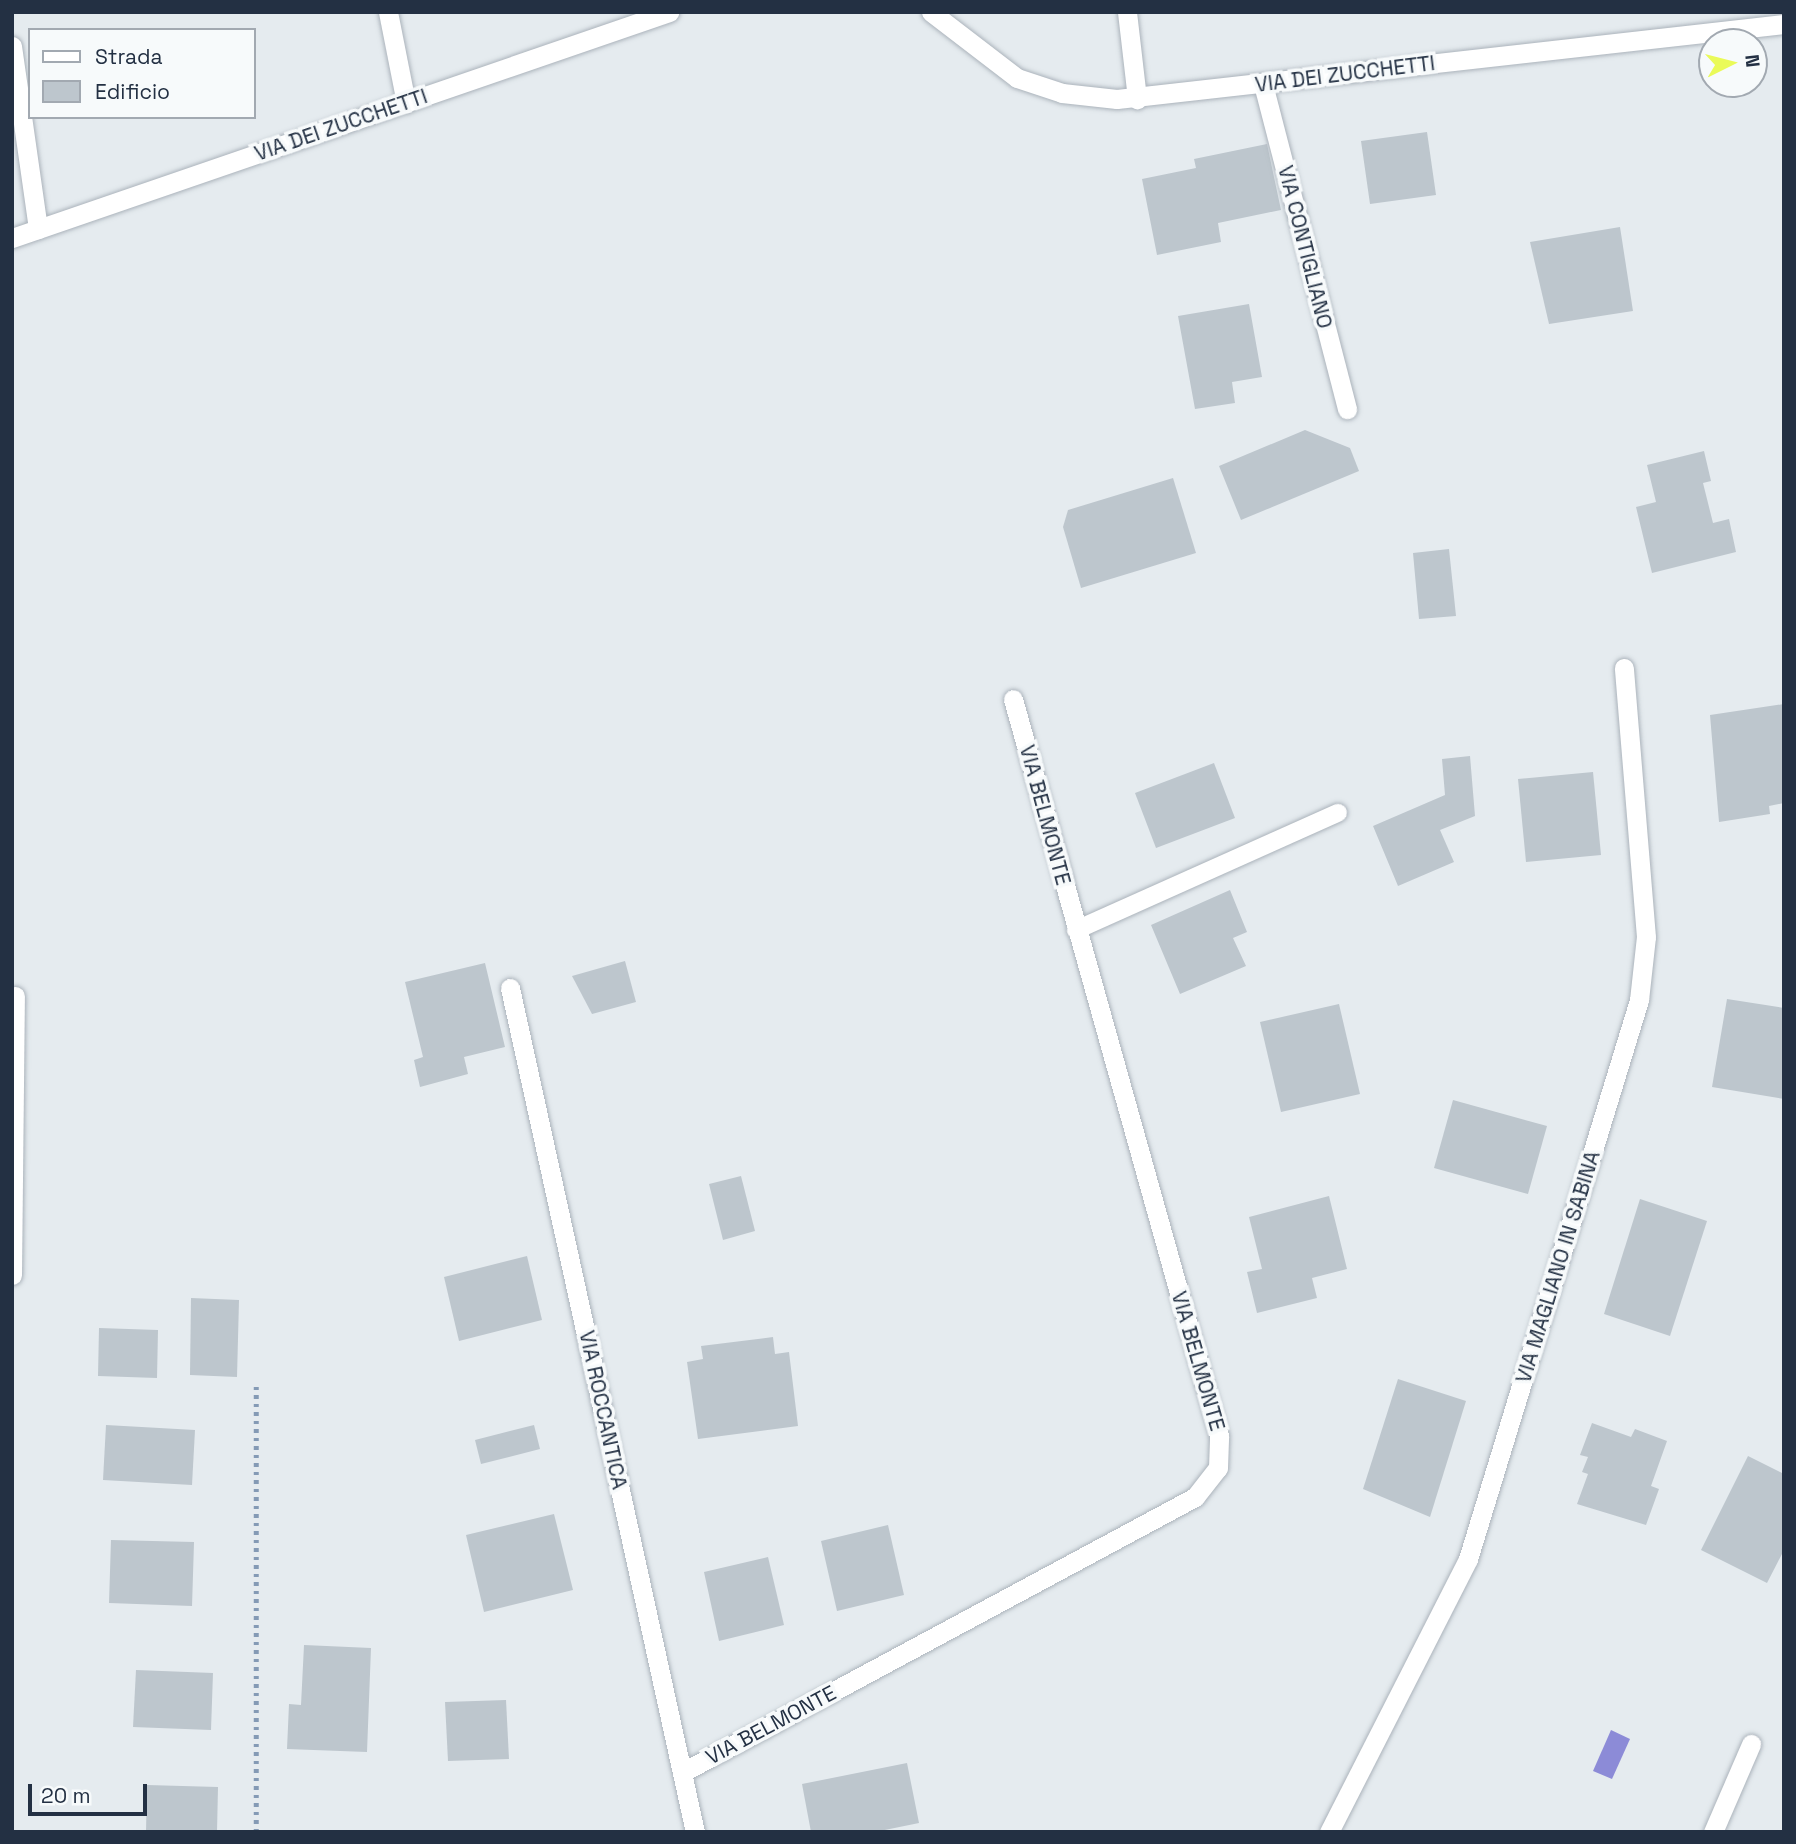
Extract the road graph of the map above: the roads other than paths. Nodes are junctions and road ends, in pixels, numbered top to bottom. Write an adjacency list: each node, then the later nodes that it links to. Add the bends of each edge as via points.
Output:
1 (388, 12): 9 (street)
2 (669, 12): 9 (street, VIA DEI ZUCCHETTI)
3 (932, 12): 8 (street, VIA DEI ZUCCHETTI, via 977,52 1031,85 1079,96)
4 (1127, 12): 8 (street)
5 (1784, 24): 7 (street, VIA DEI ZUCCHETTI)
6 (12, 46): 10 (street)
7 (1263, 84): 8 (street, VIA DEI ZUCCHETTI); 12 (street, VIA CONTIGLIANO)
8 (1137, 99)
9 (405, 103): 10 (street, VIA DEI ZUCCHETTI)
10 (38, 229): 11 (street, VIA DEI ZUCCHETTI)
11 (12, 238)
12 (1347, 410)
13 (1624, 668): 23 (street, VIA MAGLIANO IN SABINA, via 1646,937 1639,1000 1465,1568)
14 (1013, 699): 16 (street, VIA BELMONTE)
15 (1338, 813): 16 (lane)
16 (1076, 930): 21 (street, VIA BELMONTE, via 1219,1436 1213,1478 1195,1497)
17 (510, 988): 21 (street, VIA ROCCANTICA)
18 (15, 996): 19 (street)
19 (12, 1275)
20 (1751, 1744): 24 (street)
21 (683, 1772): 22 (street, VIA ROCCANTICA)
22 (695, 1832)
23 (1329, 1832)
24 (1713, 1832)

